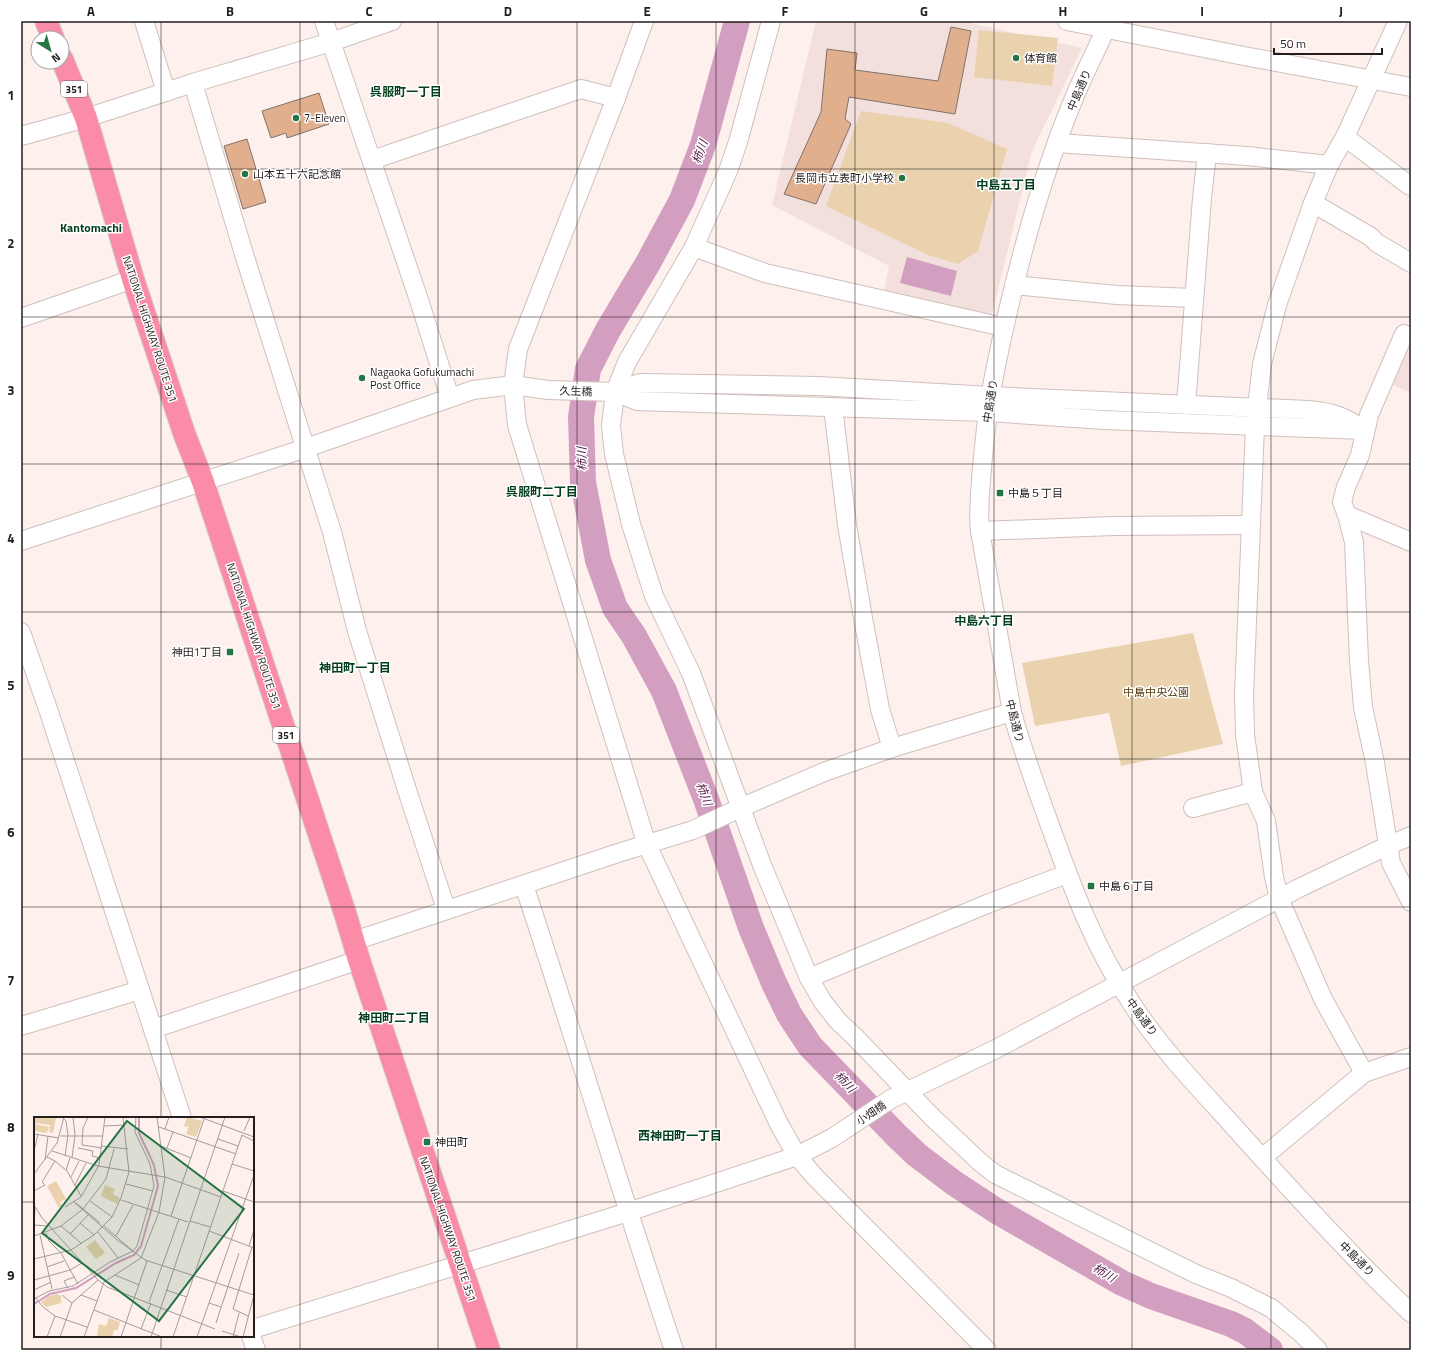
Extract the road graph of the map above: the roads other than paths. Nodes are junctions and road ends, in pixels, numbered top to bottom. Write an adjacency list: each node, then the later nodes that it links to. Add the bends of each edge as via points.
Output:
1 (144, 21): 14 (street)
2 (324, 21): 9 (street)
3 (392, 21): 9 (street)
4 (644, 21): 15 (street)
5 (771, 21): 25 (street, via 738,142)
6 (1067, 21): 8 (street)
7 (1398, 21): 11 (street)
8 (1109, 25): 11 (street); 19 (street, 中島通り, via 1077,92)
9 (331, 42): 12 (street); 21 (street)
10 (66, 70): 16 (highway, NATIONAL HIGHWAY ROUTE 351 / 351)
11 (1369, 81): 13 (street); 18 (street)
12 (192, 83): 14 (street); 42 (street)
13 (1411, 87)
14 (166, 92): 16 (street)
15 (616, 98): 21 (street, via 581,89); 33 (street, via 518,349)
16 (86, 118): 17 (street); 27 (highway, NATIONAL HIGHWAY ROUTE 351 / 351)
17 (21, 136)
18 (1345, 137): 22 (street); 23 (street)
19 (1057, 143): 20 (street); 28 (street, 中島通り)
20 (1207, 153): 22 (street); 29 (street)
21 (372, 160): 35 (street)
22 (1329, 165): 24 (street)
23 (1410, 186)
24 (1313, 203): 26 (street); 39 (street, via 1277,305 1262,364)
25 (694, 247): 31 (street, via 765,273); 34 (street)
26 (1411, 263)
27 (133, 279): 30 (street); 43 (highway, NATIONAL HIGHWAY ROUTE 351 / 351)
28 (1014, 285): 29 (street, via 1117,295); 31 (street, 中島通り)
29 (1194, 298): 37 (street)
30 (21, 318)
31 (1003, 327): 36 (street, 中島通り)
32 (1404, 334): 41 (street)
33 (513, 385): 34 (street, 久生橋, via 548,390); 35 (street, 久生橋, via 473,390); 56 (street, via 517,425)
34 (610, 392): 36 (street, via 640,383 818,386); 38 (street, via 637,401); 54 (street, via 614,454 631,524 654,596 691,673)
35 (450, 398): 42 (street, 久生橋)
36 (989, 404): 37 (street); 38 (street); 40 (street, via 1104,420); 46 (street, 中島通り, via 978,514)
37 (1186, 405): 39 (street)
38 (833, 406): 51 (street, via 847,525 860,602 880,709)
39 (1257, 408): 40 (street); 41 (street, via 1326,411 1344,417)
40 (1255, 426): 41 (street); 45 (street)
41 (1365, 430): 44 (street, via 1360,455 1342,502)
42 (306, 448): 43 (street, 久生橋); 62 (street, via 332,532 357,631)
43 (203, 482): 47 (street, 久生橋); 63 (highway, NATIONAL HIGHWAY ROUTE 351 / 351)
44 (1347, 514): 48 (street); 57 (street, via 1354,542 1363,707)
45 (1250, 526): 46 (street, via 1113,526); 52 (street, via 1244,695 1245,735)
46 (980, 531): 50 (street, 中島通り)
47 (21, 541)
48 (1411, 542)
49 (21, 632): 66 (street)
50 (1012, 712): 51 (street); 58 (street, 中島通り, via 1018,736)
51 (892, 748): 54 (street, via 824,772)
52 (1253, 792): 53 (street); 60 (street, via 1266,822)
53 (1193, 808)
54 (736, 810): 56 (street, via 693,830); 64 (street)
55 (1411, 836): 57 (street, 小畑橋)
56 (647, 845): 59 (street); 73 (street, via 754,1074)
57 (1389, 845): 60 (street, 小畑橋); 61 (street, via 1391,863)
58 (1067, 874): 64 (street, via 987,904); 65 (street, 中島通り, via 1095,940)
59 (524, 884): 62 (street); 75 (street)
60 (1279, 898): 65 (street, 小畑橋); 70 (street, via 1323,999)
61 (1411, 902)
62 (446, 909): 63 (street)
63 (357, 950): 68 (street); 76 (highway, NATIONAL HIGHWAY ROUTE 351 / 351)
64 (809, 978): 71 (street, via 838,1021)
65 (1119, 984): 71 (street, 小畑橋); 74 (street, 中島通り, via 1134,1009 1173,1059)
66 (140, 990): 67 (street); 68 (street)
67 (21, 1026)
68 (154, 1029): 72 (street)
69 (1411, 1057): 70 (street)
70 (1364, 1074): 74 (street)
71 (908, 1092): 73 (street, 小畑橋, via 891,1099 851,1126); 84 (street, via 995,1174 1270,1308 1302,1333)
72 (182, 1117)
73 (797, 1156): 75 (street, 小畑橋); 83 (street)
74 (1262, 1158): 77 (street, 中島通り, via 1346,1249)
75 (628, 1212): 76 (street, 小畑橋); 82 (street)
76 (460, 1265): 78 (street, 小畑橋); 81 (highway, NATIONAL HIGHWAY ROUTE 351 / 351)
77 (1411, 1313)
78 (254, 1329)
79 (251, 1337): 80 (street)
80 (256, 1350)
81 (489, 1350)
82 (674, 1350)
83 (987, 1350)
84 (1318, 1350)

